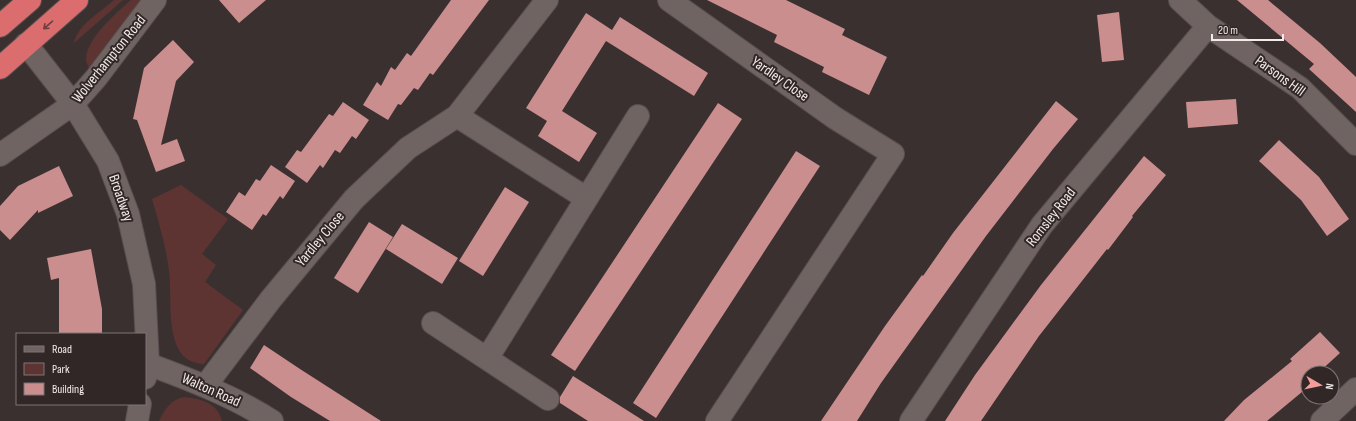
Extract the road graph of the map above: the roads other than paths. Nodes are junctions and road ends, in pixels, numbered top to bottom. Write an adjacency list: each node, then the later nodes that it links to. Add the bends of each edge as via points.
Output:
1 (30, 0): 7 (highway)
2 (77, 0): 9 (highway, one-way to 9)
3 (155, 0): 11 (street, Wolverhampton Road)
4 (547, 0): 12 (street, Yardley Close)
5 (669, 0): 27 (street, Yardley Close, via 835,118 894,154)
6 (1180, 0): 8 (street, Parsons Hill)
7 (2, 24): 9 (highway)
8 (1208, 26): 14 (street, Parsons Hill, via 1300,88); 28 (street, Romsley Road, via 1042,225)
9 (26, 44): 10 (highway); 11 (street, Broadway)
10 (0, 68)
11 (73, 104): 15 (street, Wolverhampton Road); 18 (street, Broadway, via 108,161 128,214 144,284)
12 (457, 116): 16 (street); 21 (street, Yardley Close, via 408,148 354,199 271,299)
13 (638, 116): 16 (street)
14 (1356, 144)
15 (0, 155)
16 (586, 198): 19 (street)
17 (433, 323): 19 (street)
18 (145, 333)
19 (488, 357): 23 (street)
20 (146, 371): 21 (street, Walton Road)
21 (206, 385): 25 (street, Walton Road)
22 (1356, 390): 29 (street)
23 (548, 399)
24 (140, 405): 26 (street)
25 (258, 417)
26 (137, 421)
27 (717, 421)
28 (911, 421)
29 (1322, 421)

